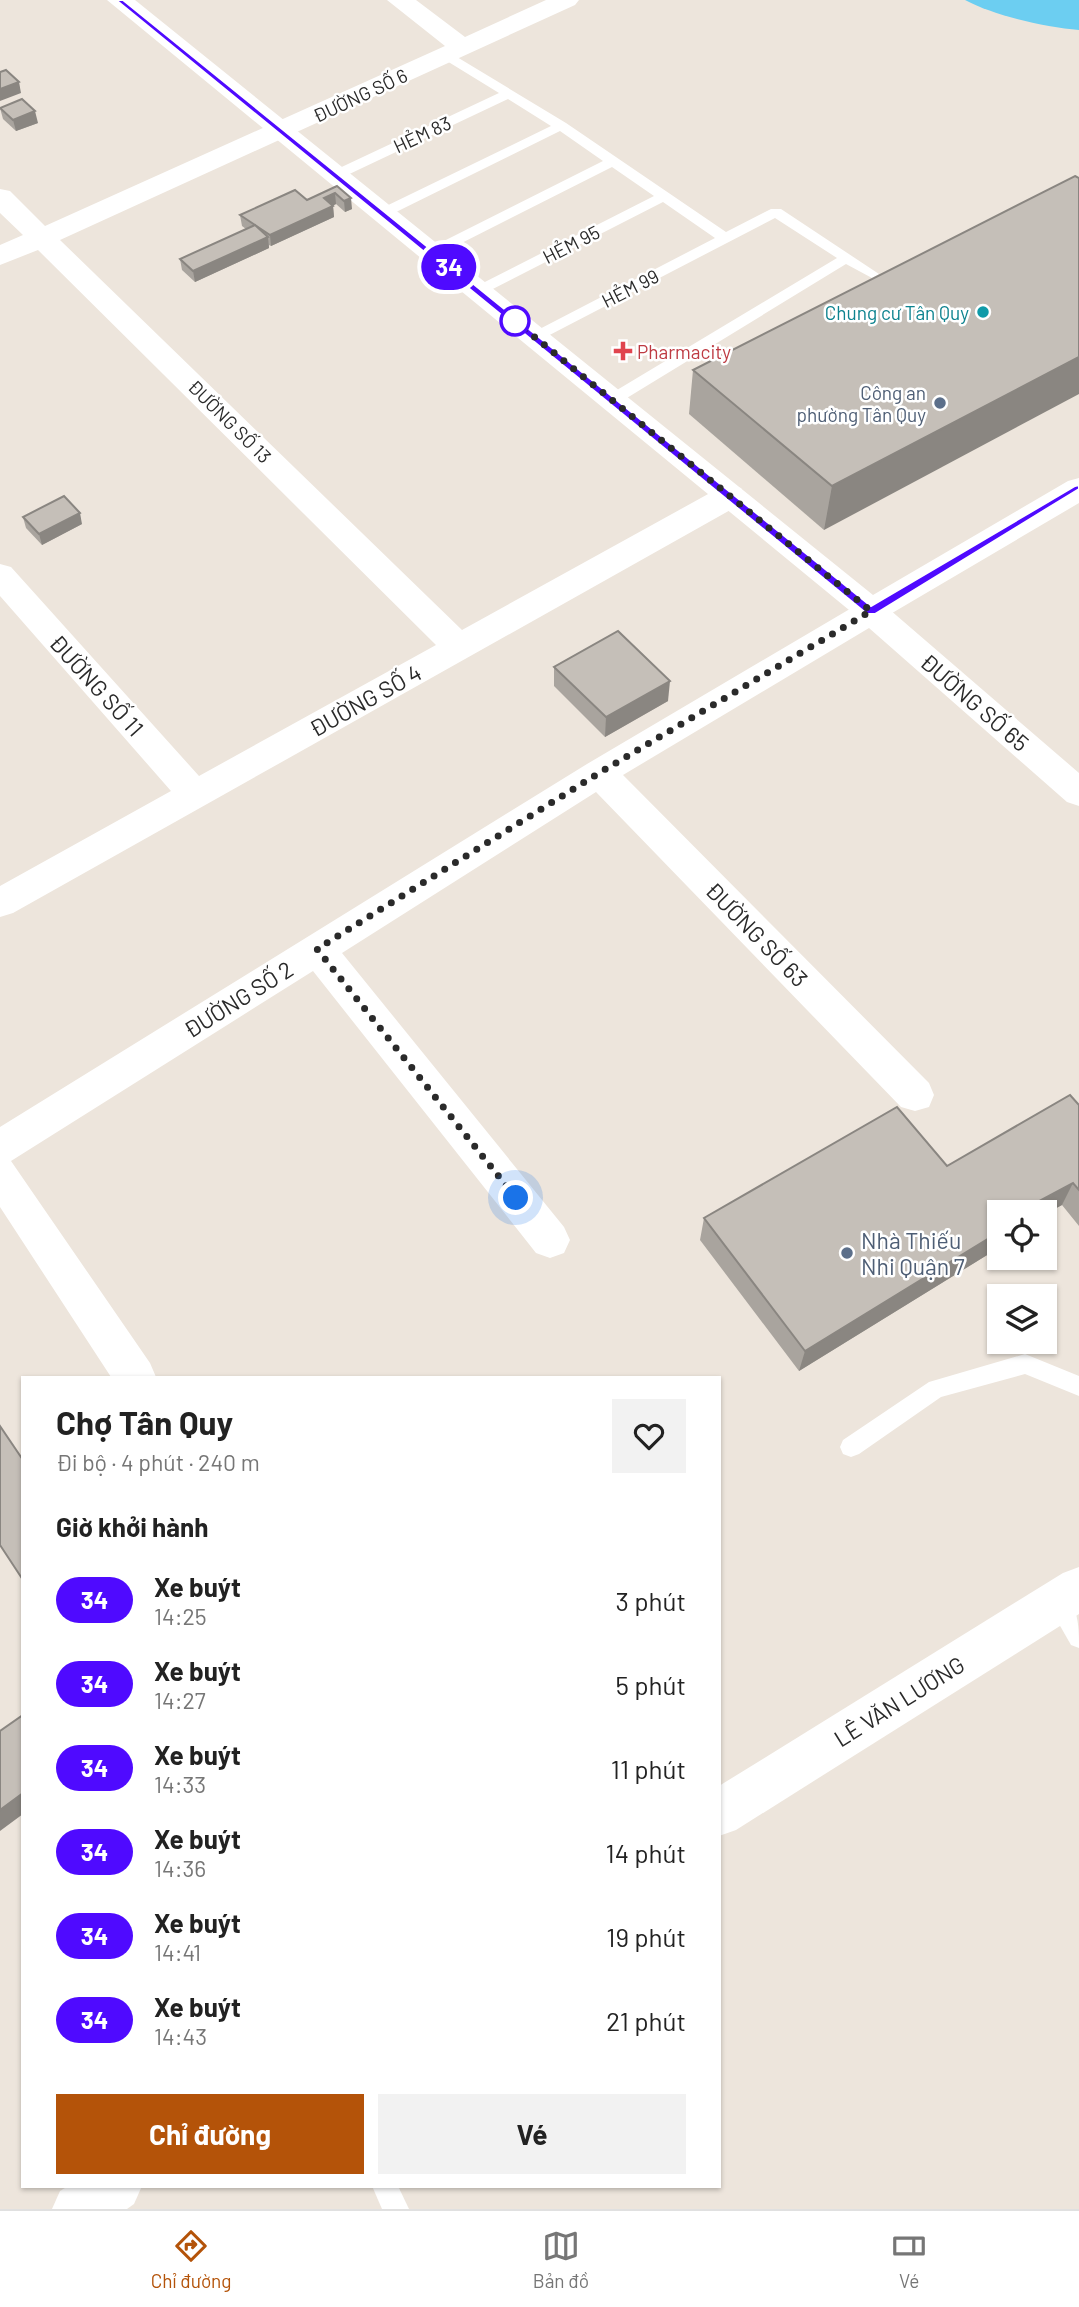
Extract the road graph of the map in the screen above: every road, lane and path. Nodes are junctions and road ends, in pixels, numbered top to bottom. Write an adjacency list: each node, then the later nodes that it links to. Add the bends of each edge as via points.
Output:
1 (120, 0): 7 (street, ĐƯỜNG SỐ 65)
2 (400, 0): 4 (street)
3 (566, 0): 4 (street, ĐƯỜNG SỐ 6)
4 (455, 51): 5 (lane); 7 (street, ĐƯỜNG SỐ 6)
5 (508, 94): 6 (lane); 9 (lane, HẺM 83)
6 (561, 126): 8 (lane); 12 (lane)
7 (282, 131): 9 (street, ĐƯỜNG SỐ 65); 13 (street, ĐƯỜNG SỐ 6)
8 (613, 162): 11 (lane); 15 (lane)
9 (336, 175): 12 (street, ĐƯỜNG SỐ 65)
10 (0, 197): 13 (street, ĐƯỜNG SỐ 13)
11 (663, 197): 14 (lane); 19 (lane, HẺM 95)
12 (383, 213): 15 (street, ĐƯỜNG SỐ 65)
13 (43, 237): 16 (street, ĐƯỜNG SỐ 6); 26 (street, ĐƯỜNG SỐ 13)
14 (725, 239): 17 (lane, via 776,212); 20 (lane, HẺM 99)
15 (431, 253): 19 (street, ĐƯỜNG SỐ 65)
16 (0, 256)
17 (846, 258): 18 (lane); 21 (lane)
18 (872, 274)
19 (478, 291): 20 (street, ĐƯỜNG SỐ 65)
20 (535, 337): 21 (street, ĐƯỜNG SỐ 65)
21 (612, 400): 23 (street, ĐƯỜNG SỐ 65)
22 (1079, 489): 25 (street)
23 (730, 496): 25 (street, ĐƯỜNG SỐ 65); 26 (street, ĐƯỜNG SỐ 4)
24 (0, 575): 29 (street, ĐƯỜNG SỐ 11)
25 (871, 611): 27 (street, ĐƯỜNG SỐ 2); 28 (street, ĐƯỜNG SỐ 65)
26 (459, 647): 29 (street, ĐƯỜNG SỐ 4)
27 (599, 773): 31 (street, ĐƯỜNG SỐ 2); 32 (street, ĐƯỜNG SỐ 63)
28 (1079, 793)
29 (195, 795): 30 (street, ĐƯỜNG SỐ 4)
30 (0, 903)
31 (317, 949): 33 (street, ĐƯỜNG SỐ 2); 35 (street)
32 (915, 1095)
33 (0, 1149)
34 (0, 1174): 36 (street)
35 (550, 1240)
36 (134, 1376)
37 (1079, 1386): 38 (lane, via 1025,1364 936,1389)
38 (851, 1447)
39 (1072, 1610): 40 (street, LÊ VĂN LƯƠNG)
40 (721, 1813)
41 (113, 2188): 43 (street)
42 (386, 2188): 44 (lane)
43 (78, 2209)
44 (396, 2209)

